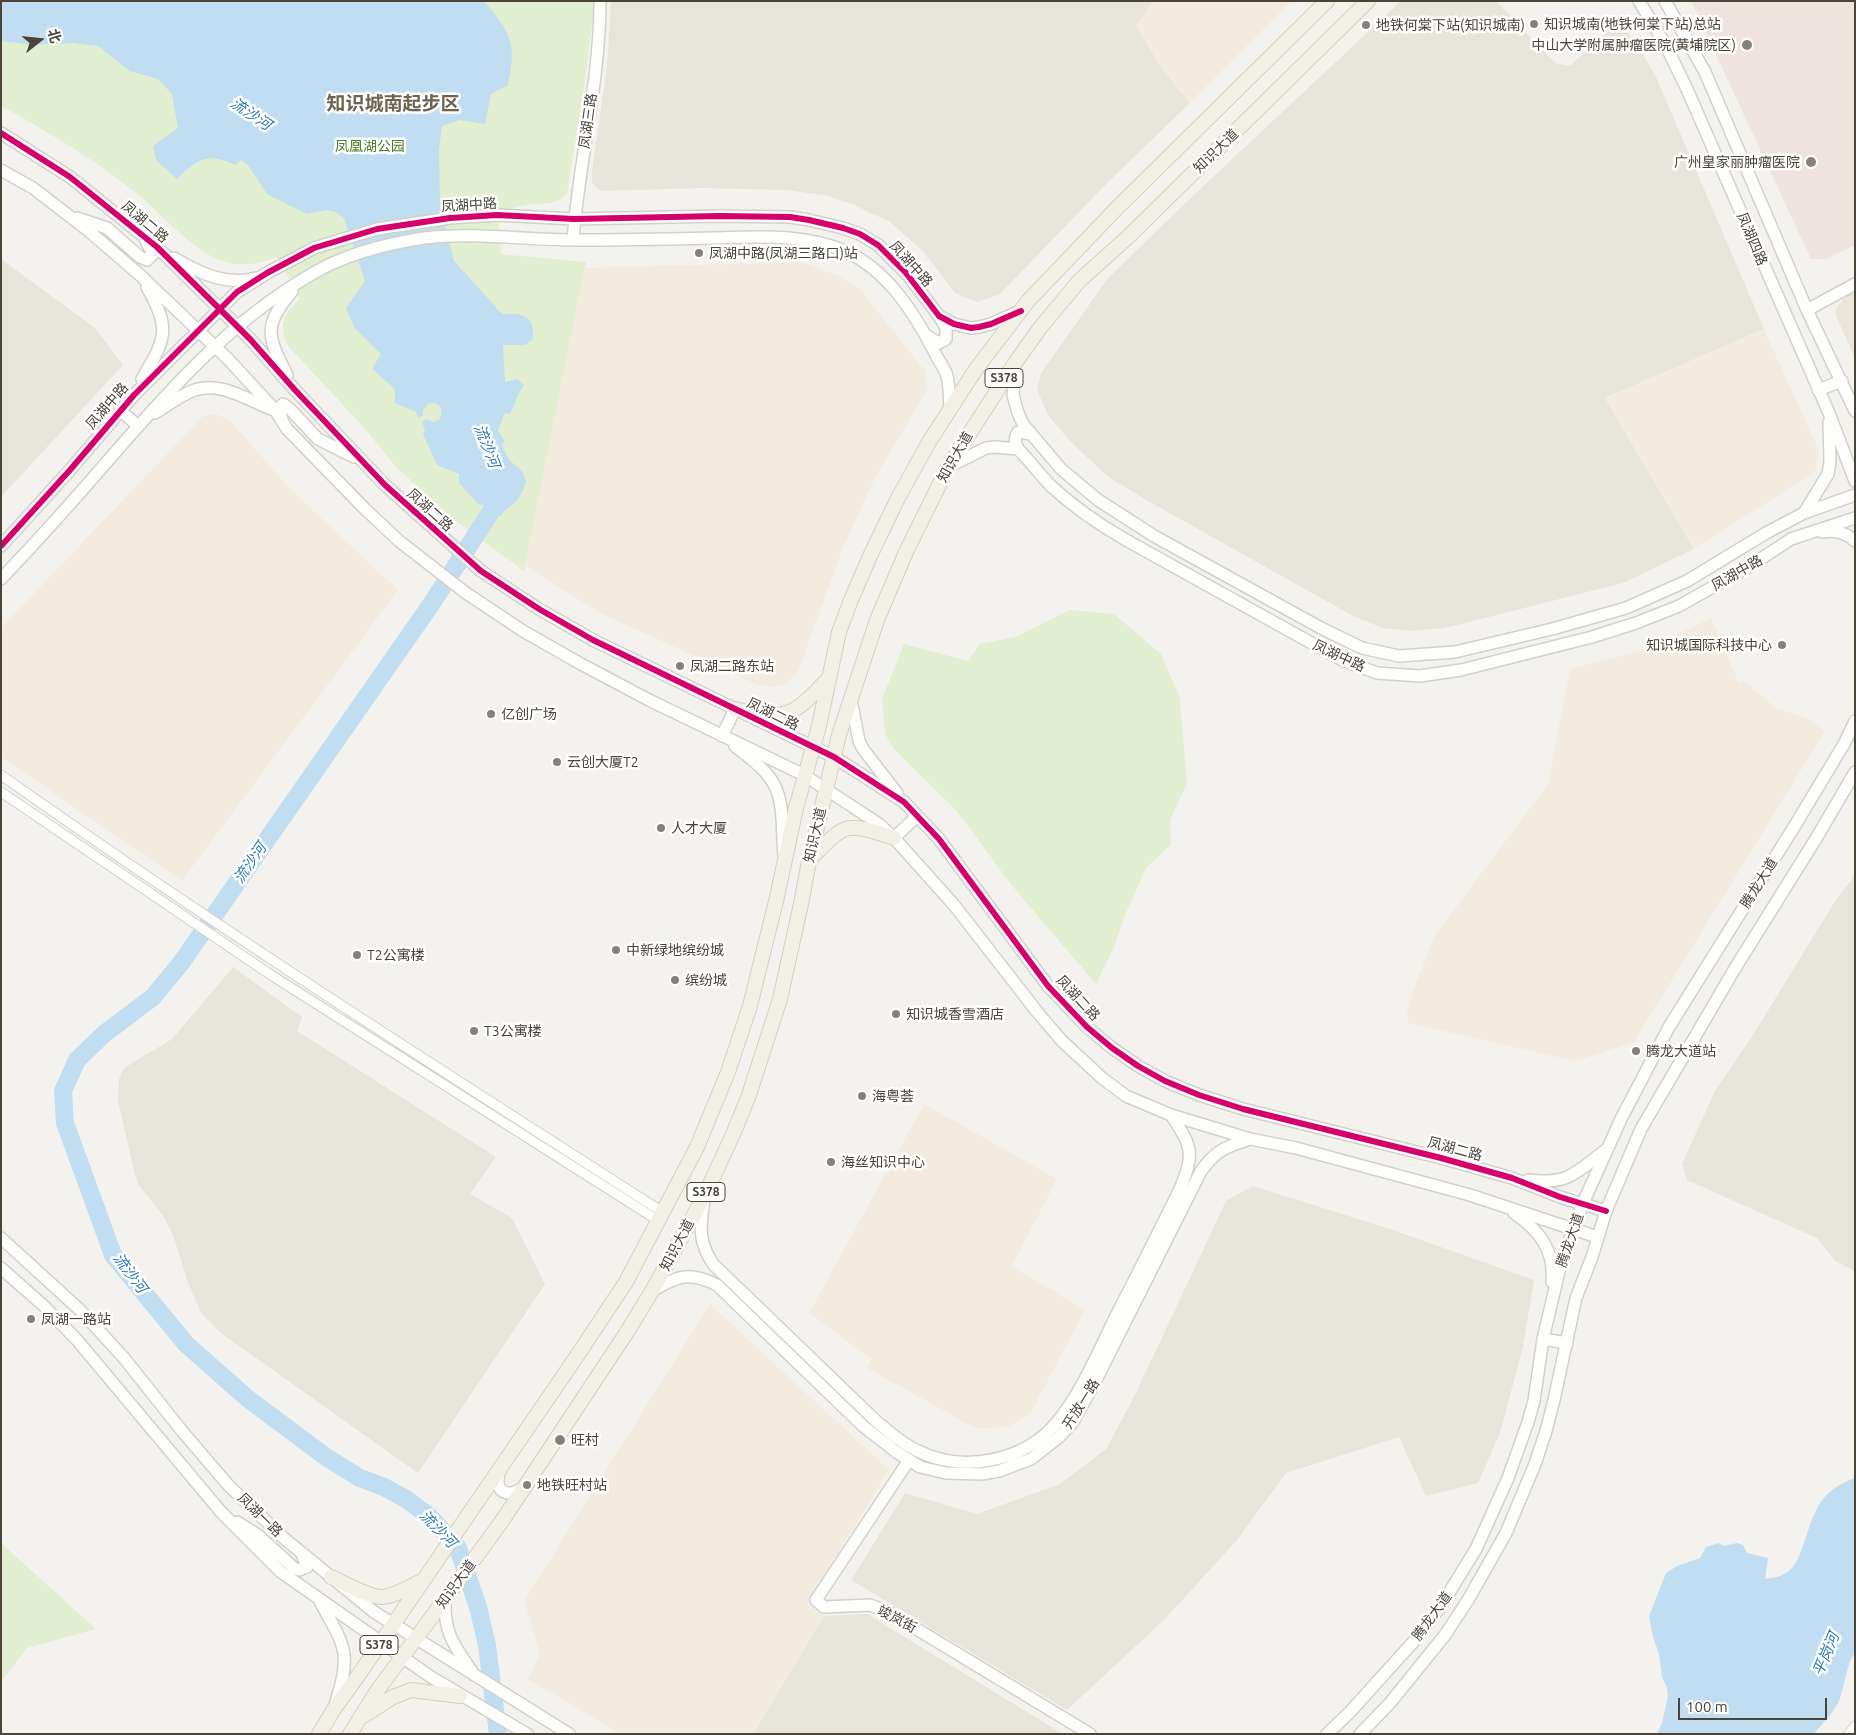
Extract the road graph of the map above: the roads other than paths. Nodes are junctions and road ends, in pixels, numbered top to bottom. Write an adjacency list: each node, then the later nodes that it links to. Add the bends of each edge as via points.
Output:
1 (600, 1): 9 (street, 凤湖三路, via 598,50)
2 (1327, 1): 19 (main road, 知识大道 / S378, via 1118,208)
3 (1368, 1): 25 (main road, 知识大道 / S378, via 1128,237 1078,281)
4 (1639, 1): 28 (street, 凤湖四路, via 1686,86)
5 (1664, 1): 18 (street, 凤湖四路, via 1705,72)
6 (1, 133): 10 (street, 凤湖二路, via 70,178)
7 (1, 170): 8 (street, via 34,188)
8 (66, 214): 10 (street, via 107,228 140,257 149,259 153,254); 14 (street)
9 (574, 219): 11 (street, 凤湖三路); 13 (street, 凤湖中路, via 496,215 376,229 327,244); 20 (street, 凤湖中路, via 790,217 828,223 860,234 878,245 906,273)
10 (143, 235): 12 (street, 凤湖二路)
11 (573, 240): 15 (street, via 496,235 424,238 335,261); 23 (street, via 758,237 807,240 826,245 845,251 870,266 887,282)
12 (157, 247): 13 (street, via 190,267 219,278 251,279); 17 (street, 凤湖二路)
13 (282, 265): 17 (street, 凤湖中路, via 238,292)
14 (142, 276): 22 (street); 29 (street, via 158,306 164,328 159,351)
15 (302, 280): 21 (street); 27 (street, via 279,307 271,325 272,342)
16 (1855, 284): 18 (street)
17 (220, 308): 21 (street, 凤湖二路); 22 (street, 凤湖中路)
18 (1807, 310): 26 (street, 凤湖四路)
19 (1020, 311): 20 (street, 凤湖中路, via 991,324 971,328); 30 (main road, 知识大道 / S378)
20 (939, 316): 23 (street, via 946,328 946,339 939,343)
21 (237, 326): 24 (street); 27 (street, 凤湖二路)
22 (198, 330): 24 (street); 29 (street, 凤湖中路)
23 (927, 336): 30 (street, via 947,375)
24 (214, 346): 32 (street); 35 (street)
25 (1015, 363): 37 (street, 凤湖中路, via 1015,404); 40 (main road, 知识大道 / S378)
26 (1842, 381): 28 (street); 33 (street, 凤湖四路)
27 (295, 390): 39 (street, 凤湖二路)
28 (1818, 390): 34 (street, 凤湖四路)
29 (134, 395): 31 (street, 凤湖中路)
30 (950, 408): 51 (main road, 知识大道 / S378, via 898,498 870,556 839,632)
31 (120, 410): 35 (street); 48 (street, 凤湖中路)
32 (275, 410): 35 (street, via 230,390 203,388 192,391); 36 (street)
33 (1855, 411)
34 (1828, 413): 41 (street, 凤湖四路); 43 (street, via 1828,474)
35 (142, 422): 50 (street)
36 (287, 428): 39 (street, via 280,415 283,404 318,439); 55 (street, via 399,541 466,593 581,664)
37 (1030, 434): 38 (street, via 1018,432 1015,442); 45 (street, 凤湖中路, via 1080,486 1137,525 1343,640 1399,656 1455,652 1626,608 1688,581)
38 (1018, 449): 40 (street, via 986,448); 49 (street, 凤湖中路, via 1050,485 1098,524 1342,660 1400,676 1461,670 1636,623 1678,606)
39 (362, 461): 53 (street, 凤湖二路, via 409,508 481,571 593,640)
40 (948, 468): 52 (main road, 知识大道 / S378, via 884,603)
41 (1855, 481)
42 (1855, 496): 43 (street, 凤湖中路)
43 (1804, 513): 45 (street, 凤湖中路)
44 (1855, 518): 46 (street, 凤湖中路)
45 (1766, 533): 49 (street)
46 (1791, 539): 47 (street, via 1832,530); 49 (street, 凤湖中路)
47 (1855, 541)
48 (1, 546)
49 (1777, 549)
50 (1, 579)
51 (828, 680): 53 (main road, via 800,706 784,714 763,716); 56 (main road, 知识大道 / S378)
52 (851, 700): 57 (main road, 知识大道 / S378); 63 (street, via 863,749)
53 (735, 709): 55 (street); 56 (street, 凤湖二路)
54 (1855, 721): 69 (street, 腾龙大道, via 1794,827 1669,1027)
55 (722, 736): 60 (street); 67 (street, via 759,766 774,783 780,805)
56 (812, 746): 57 (street, 凤湖二路); 60 (main road, 知识大道 / S378)
57 (834, 757): 61 (main road, 知识大道 / S378); 63 (street, 凤湖二路)
58 (1855, 772): 70 (street, 腾龙大道)
59 (1, 775): 78 (street, via 242,940)
60 (804, 775): 61 (street); 67 (main road, 知识大道 / S378)
61 (826, 788): 65 (street); 66 (main road, 知识大道 / S378)
62 (1, 792): 78 (street, via 235,950)
63 (904, 802): 64 (street, 凤湖二路)
64 (917, 816): 65 (street); 73 (street, 凤湖二路, via 939,839 1068,1009 1086,1027 1138,1066 1199,1096)
65 (894, 838): 66 (main road, via 864,828 844,828 836,832); 68 (street, via 954,905 1062,1041 1126,1096)
66 (809, 861): 74 (main road, 知识大道 / S378, via 778,1007 749,1095)
67 (784, 864): 78 (main road, 知识大道 / S378, via 750,1006 731,1063 697,1147)
68 (1172, 1115): 71 (street); 74 (street, 开放一路, via 1187,1140 1189,1167 1080,1389 1046,1433 1034,1443 997,1460 963,1462 937,1459 899,1441 876,1421 713,1264 702,1243 701,1221)
69 (1621, 1119): 70 (street); 72 (street, 腾龙大道)
70 (1641, 1129): 77 (street, 腾龙大道)
71 (1250, 1139): 76 (street, via 1305,1150); 87 (street, 开放一路, via 1213,1155 1201,1170 1087,1398 1073,1422 1059,1437 1024,1462 982,1474 946,1473 920,1467)
72 (1608, 1148): 73 (street, via 1565,1179); 75 (street, 腾龙大道)
73 (1512, 1178): 75 (street, 凤湖二路)
74 (706, 1193): 83 (main road, 知识大道 / S378)
75 (1583, 1203): 77 (street, 凤湖二路); 79 (street, 腾龙大道)
76 (1504, 1206): 79 (street); 84 (street, via 1531,1225 1547,1248 1553,1272)
77 (1606, 1211): 80 (street, 腾龙大道)
78 (661, 1217): 88 (main road, 知识大道 / S378, via 626,1282)
79 (1574, 1229): 80 (street); 84 (street, 腾龙大道)
80 (1597, 1236): 86 (street, 腾龙大道, via 1576,1298)
81 (1, 1238): 91 (street, 凤湖一路, via 80,1310 124,1358 229,1486)
82 (1, 1268): 90 (street, 凤湖一路, via 77,1340)
83 (652, 1291): 87 (street, 开放一路, via 685,1276 705,1279 717,1285 863,1426); 89 (main road, 知识大道 / S378)
84 (1550, 1306): 85 (street, 腾龙大道)
85 (1543, 1338): 86 (street); 110 (street, 腾龙大道, via 1528,1422 1508,1478 1476,1549 1439,1609 1414,1641)
86 (1567, 1344): 111 (street, 腾龙大道, via 1535,1464 1497,1550 1445,1635 1396,1696)
87 (909, 1460): 109 (street, 竣岚街, via 816,1600 824,1607 870,1606 887,1611)
88 (500, 1470): 89 (street, via 497,1481 502,1491 512,1493); 93 (main road, 知识大道 / S378)
89 (523, 1488): 95 (main road, 知识大道 / S378, bridge)
90 (221, 1512): 91 (street, via 259,1536 295,1569 307,1567); 94 (street, 凤湖一路, via 281,1572)
91 (302, 1554): 92 (street, 凤湖一路)
92 (331, 1577): 93 (main road, via 383,1597); 96 (street, 凤湖一路)
93 (425, 1577): 96 (main road, 知识大道 / S378)
94 (319, 1599): 98 (street, 凤湖一路); 102 (street, via 344,1656)
95 (445, 1600): 97 (main road, 知识大道 / S378); 100 (street, via 449,1636)
96 (393, 1625): 97 (street, 凤湖一路); 98 (main road, 知识大道 / S378)
97 (416, 1640): 99 (main road, 知识大道 / S378); 100 (street, 凤湖一路)
98 (381, 1643): 99 (street, 凤湖一路); 102 (main road, 知识大道 / S378)
99 (402, 1658): 101 (street, 凤湖一路); 103 (main road, 知识大道 / S378)
100 (475, 1676): 108 (street, 凤湖一路)
101 (460, 1696): 103 (main road, via 411,1690 393,1697); 107 (street, 凤湖一路)
102 (334, 1709): 105 (main road, 知识大道 / S378)
103 (360, 1718): 106 (main road, 知识大道 / S378)
104 (1855, 1726): 112 (street)
105 (319, 1734)
106 (350, 1734)
107 (527, 1734)
108 (569, 1734)
109 (1090, 1734)
110 (1326, 1734)
111 (1360, 1734)
112 (1850, 1734)

